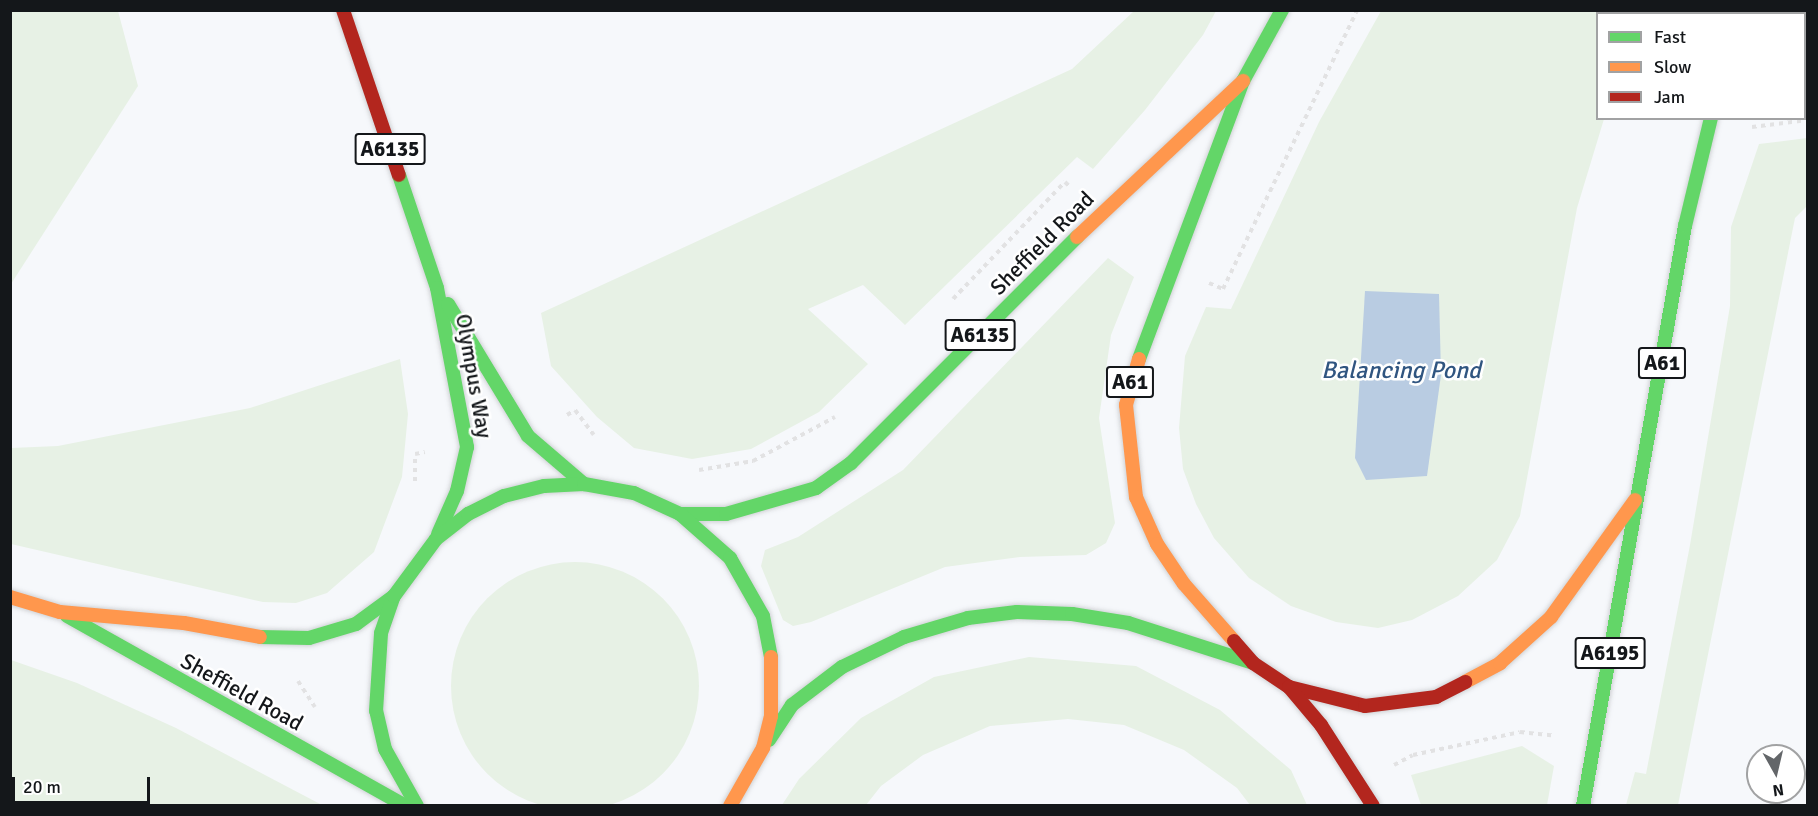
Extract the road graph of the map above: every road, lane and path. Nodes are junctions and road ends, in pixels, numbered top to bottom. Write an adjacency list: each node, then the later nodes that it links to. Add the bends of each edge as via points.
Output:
1 (343, 10): 9 (main road, Olympus Way / A6135)
2 (1282, 10): 4 (main road, A61)
3 (1357, 10): 8 (path, via 1223,289)
4 (1243, 81): 7 (main road, Sheffield Road / A6135); 8 (main road, A61)
5 (1808, 120): 6 (path)
6 (1709, 125): 18 (main road, A61, via 1685,226)
7 (1100, 215): 10 (path, via 1065,182); 19 (main road, Sheffield Road / A6135, via 872,446 816,488 726,514)
8 (1170, 268): 25 (main road, A61, via 1131,376 1126,405 1136,497 1157,544 1184,584)
9 (438, 288): 12 (main road, Olympus Way / A6135); 14 (main road, Olympus Way / A6135)
10 (945, 307)
11 (844, 410): 15 (path, via 795,443 753,461)
12 (528, 436): 13 (path, via 575,410); 16 (main road, Olympus Way / A6135)
13 (596, 438)
14 (467, 447): 17 (path, via 415,454); 20 (main road, Olympus Way / A6135, via 457,491)
15 (692, 470)
16 (584, 484): 19 (main road, via 634,493); 20 (main road, via 544,486 504,496 468,514)
17 (413, 492)
18 (1635, 500): 26 (main road, A61, via 1551,617 1500,663 1469,683 1436,697 1365,706); 27 (main road, A6195)
19 (680, 514): 29 (main road, via 730,558 763,616 774,682)
20 (436, 539): 21 (main road)
21 (394, 596): 24 (main road, Sheffield Road, via 356,624); 32 (main road, via 378,652 376,711 385,749)
22 (10, 597): 23 (main road, Sheffield Road)
23 (60, 612): 24 (main road, Sheffield Road, via 184,623); 28 (main road, Sheffield Road)
24 (287, 640): 28 (path, via 295,676 318,711)
25 (1253, 663): 26 (main road, A61); 29 (main road, via 1128,623 1072,614 968,618 904,637 842,667 792,705)
26 (1289, 687): 30 (main road)
27 (1594, 744): 30 (path, via 1520,732 1413,755); 35 (main road, A6195)
28 (298, 747): 31 (main road, Sheffield Road)
29 (763, 748): 33 (main road)
30 (1359, 783): 34 (main road)
31 (406, 806)
32 (417, 806)
33 (730, 806)
34 (1373, 806)
35 (1583, 806)

